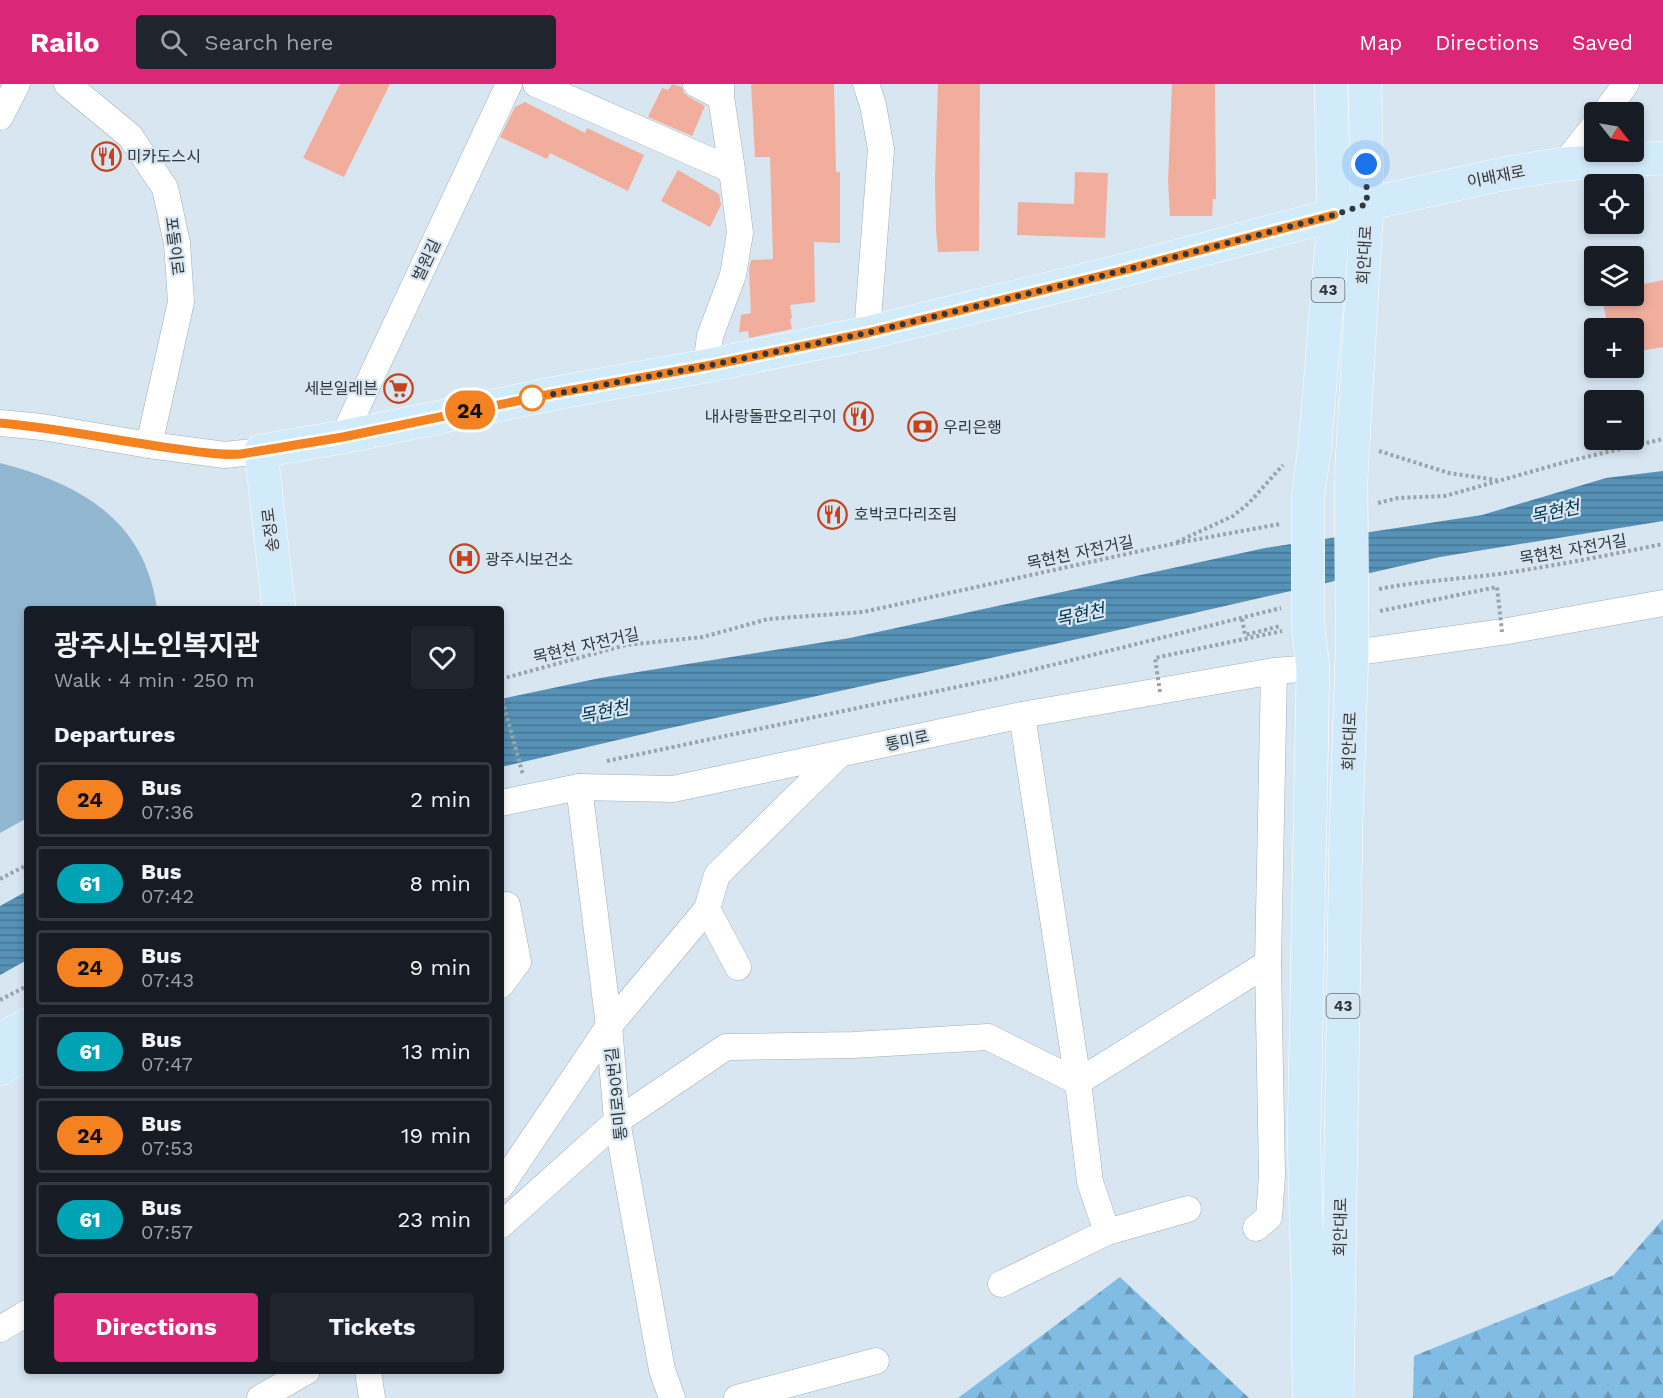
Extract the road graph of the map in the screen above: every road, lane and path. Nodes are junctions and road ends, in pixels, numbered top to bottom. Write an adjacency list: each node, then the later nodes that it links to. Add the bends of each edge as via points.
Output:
1 (17, 84): 12 (street)
2 (67, 84): 24 (street, 포돌이로, via 130,136 165,188 168,199 177,243 181,302)
3 (509, 84): 22 (street, 벌원길)
4 (536, 84): 16 (street)
5 (696, 84): 10 (street)
6 (866, 84): 19 (street, via 881,149)
7 (1331, 84): 18 (main road, 회안대로 / 43)
8 (1365, 84): 17 (main road, 회안대로 / 43)
9 (1626, 84): 11 (street)
10 (721, 91): 16 (street)
11 (1612, 102)
12 (0, 117)
13 (1584, 139): 15 (street)
14 (1663, 158): 15 (main road, 이배재로)
15 (1564, 164): 17 (main road, 이배재로)
16 (732, 170): 20 (street, via 740,233 733,275 710,336)
17 (1367, 204): 18 (main road, 이배재로); 40 (main road, 회안대로 / 43, bridge, via 1351,479)
18 (1334, 215): 19 (main road, 이배재로); 39 (main road, 회안대로 / 43, bridge, via 1315,445)
19 (867, 333): 20 (main road, 이배재로)
20 (706, 366): 22 (main road, 이배재로)
21 (0, 423): 24 (street)
22 (343, 437): 26 (main road, 이배재로)
23 (1663, 439): 28 (path)
24 (148, 445): 26 (street, via 225,455)
25 (1378, 451): 28 (path, via 1449,473)
26 (251, 452): 35 (main road); 36 (street); 37 (main road, 송정로)
27 (1283, 464): 31 (path, via 1233,516)
28 (1500, 480): 29 (path, via 1445,496)
29 (1376, 503)
30 (1284, 523): 31 (path, 목현천 자전거길)
31 (1172, 544): 43 (path, 목현천 자전거길, via 863,612 768,619 703,637 626,645)
32 (1663, 544): 33 (path, 목현천 자전거길, via 1580,561)
33 (1375, 590)
34 (1663, 603): 40 (street, via 1502,632)
35 (262, 606)
36 (272, 606)
37 (278, 606)
38 (1242, 619): 39 (path); 39 (path, via 1245,635); 47 (path, via 1004,677)
39 (1291, 620): 41 (main road, 회안대로 / 43)
40 (1352, 653): 81 (main road, 회안대로 / 43)
41 (1312, 668): 42 (street, 통미로); 80 (main road, 회안대로 / 43, via 1304,1140)
42 (1274, 671): 45 (street, 통미로); 55 (street)
43 (504, 678)
44 (504, 706): 48 (path, via 524,778)
45 (1022, 715): 46 (street, 통미로); 65 (street)
46 (839, 755): 49 (street, 통미로, via 673,789); 54 (street, via 717,874)
47 (600, 762)
48 (531, 777)
49 (579, 787): 50 (street, 통미로); 60 (street, 통미로90번길)
50 (504, 802)
51 (24, 867): 52 (path)
52 (0, 879)
53 (507, 905): 57 (street, via 518,963)
54 (707, 909): 56 (street); 60 (street)
55 (1268, 963): 65 (street); 70 (street, via 1272,1175 1269,1217)
56 (738, 968)
57 (504, 981)
58 (24, 988): 59 (path)
59 (0, 1000)
60 (609, 1026): 66 (street, 통미로90번길); 67 (street)
61 (24, 1027): 62 (main road)
62 (0, 1040)
63 (24, 1055): 64 (main road)
64 (0, 1069)
65 (1078, 1082): 66 (street, via 988,1037 726,1047); 71 (street, via 1090,1182)
66 (617, 1121): 69 (street); 78 (street, 통미로90번길, via 662,1370)
67 (504, 1182)
68 (1188, 1209): 71 (street)
69 (504, 1222)
70 (1256, 1228)
71 (1107, 1232): 72 (street)
72 (1001, 1284)
73 (876, 1361): 79 (street)
74 (302, 1374): 76 (street)
75 (368, 1374): 77 (street)
76 (260, 1398)
77 (372, 1398)
78 (672, 1398)
79 (737, 1398)
80 (1309, 1398)
81 (1337, 1398)

